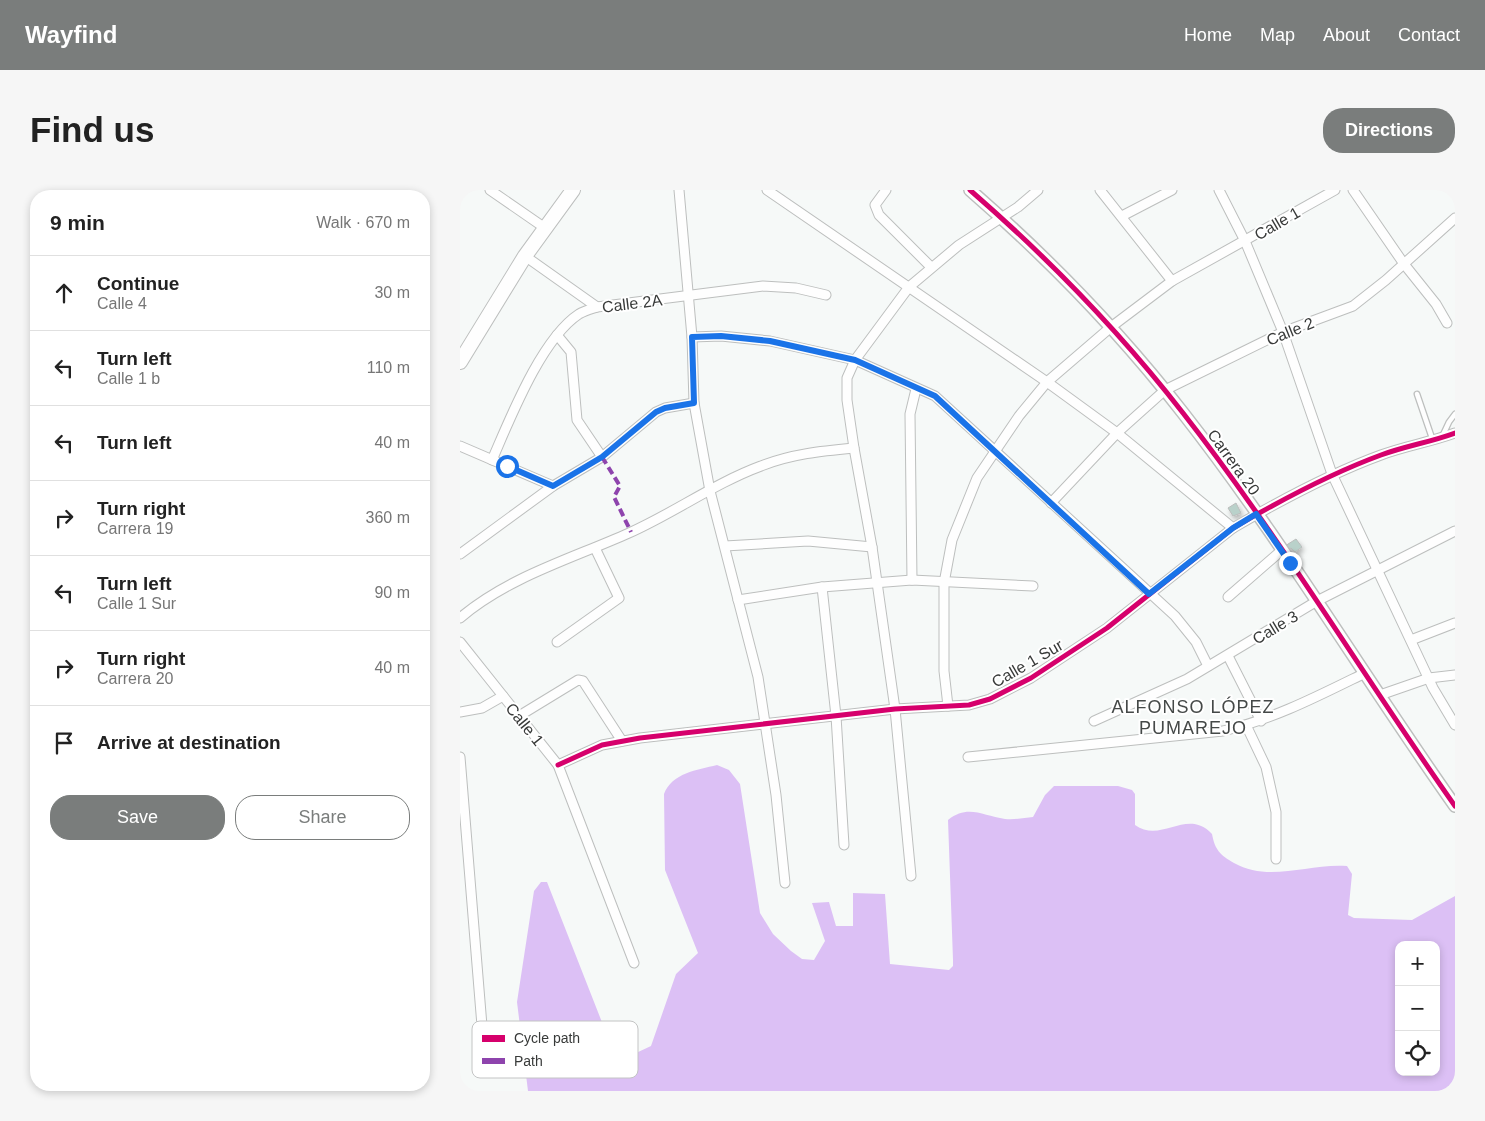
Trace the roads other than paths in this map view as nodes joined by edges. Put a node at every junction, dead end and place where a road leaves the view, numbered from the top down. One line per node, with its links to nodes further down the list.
1 (490, 190): 16 (street)
2 (573, 190): 16 (main road)
3 (679, 190): 23 (street)
4 (767, 190): 22 (street)
5 (886, 190): 20 (street)
6 (970, 190): 14 (street, Carrera 20)
7 (1038, 190): 14 (street)
8 (1100, 190): 13 (street)
9 (1172, 190): 13 (street)
10 (1219, 190): 17 (street)
11 (1336, 190): 17 (street, Calle 1)
12 (1353, 190): 19 (street)
13 (1122, 216): 21 (street)
14 (1002, 218): 20 (street); 27 (street, Carrera 20)
15 (1455, 218): 19 (street, Calle 2)
16 (545, 228): 18 (main road)
17 (1245, 242): 21 (street, Calle 1); 28 (street)
18 (525, 256): 25 (street); 32 (main road)
19 (1404, 264): 26 (street); 28 (street, Calle 2)
20 (931, 266): 22 (street)
21 (1172, 281): 27 (street, Calle 1)
22 (909, 287): 31 (street); 33 (street)
23 (688, 296): 24 (street, Calle 2A); 25 (street, Calle 2A); 30 (street)
24 (826, 296)
25 (597, 307): 29 (street, Calle 2A)
26 (1447, 323)
27 (1110, 328): 33 (street, Calle 1); 35 (street, Carrera 20)
28 (1283, 332): 35 (street, Calle 2); 47 (street)
29 (558, 335): 45 (street); 46 (street, Calle 2A)
30 (692, 337): 31 (street); 37 (street)
31 (855, 360): 34 (street); 43 (street)
32 (460, 362)
33 (1047, 382): 39 (street); 44 (street, Calle 1)
34 (916, 389): 44 (street); 60 (street)
35 (1165, 390): 39 (street, Calle 2); 51 (street, Carrera 20)
36 (1417, 394): 41 (lane)
37 (694, 403): 45 (street); 49 (street)
38 (1455, 414): 41 (lane)
39 (1117, 433): 50 (street, Calle 2); 52 (street)
40 (1455, 433): 41 (street, Calle 1 Sur)
41 (1437, 439): 47 (street, Calle 1 Sur)
42 (460, 446): 46 (street)
43 (854, 448): 49 (street); 55 (street)
44 (994, 450): 50 (street); 61 (street, Calle 1)
45 (602, 457): 48 (street)
46 (492, 460): 48 (street)
47 (1332, 474): 51 (street, Calle 1 Sur); 59 (street)
48 (553, 486): 58 (street)
49 (710, 491): 54 (street); 56 (street)
50 (1051, 503): 65 (street)
51 (1256, 514): 52 (street, Calle 1 Sur); 57 (street, Carrera 20)
52 (1233, 528): 65 (street, Calle 1 Sur)
53 (1455, 531): 59 (street, Calle 3)
54 (725, 546): 55 (street); 67 (street)
55 (872, 547): 62 (street)
56 (595, 548): 69 (street); 73 (street)
57 (1282, 550): 66 (street); 68 (street, Carrera 20)
58 (460, 554)
59 (1377, 571): 68 (street, Calle 3); 71 (street)
60 (912, 580): 61 (street); 62 (street)
61 (944, 583): 63 (street); 81 (street, Calle 1)
62 (876, 584): 64 (street); 82 (street)
63 (1033, 586)
64 (822, 587): 67 (street); 85 (street)
65 (1149, 594): 75 (street); 81 (street, Calle 1 Sur)
66 (1228, 598)
67 (738, 600): 88 (street)
68 (1317, 601): 74 (street, Calle 3); 76 (street, Carrera 20)
69 (460, 618)
70 (1455, 623): 71 (street)
71 (1411, 640): 78 (street)
72 (460, 642): 80 (street)
73 (557, 642)
74 (1228, 656): 75 (street, Calle 3); 87 (street)
75 (1208, 666): 86 (street, Calle 3)
76 (1364, 673): 79 (street, Carrera 20); 87 (street)
77 (1455, 675): 78 (street)
78 (1429, 678): 79 (street); 90 (street)
79 (1380, 695): 95 (street, Carrera 20)
80 (503, 696): 83 (street, Calle 1); 84 (street, Calle 1)
81 (948, 706): 82 (street, Calle 1 Sur)
82 (895, 709): 85 (street, Calle 1 Sur); 98 (street)
83 (460, 712)
84 (519, 716): 91 (street); 94 (street, Calle 1)
85 (836, 716): 88 (street, Calle 1 Sur); 96 (street)
86 (1094, 720)
87 (1261, 721): 89 (street)
88 (766, 724): 91 (street, Calle 1 Sur); 99 (street)
89 (1246, 725): 92 (street); 97 (street)
90 (1455, 725)
91 (622, 741): 94 (street, Calle 1 Sur)
92 (968, 756)
93 (460, 757): 101 (street)
94 (558, 765): 100 (street, Calle 1)
95 (1455, 806)
96 (844, 846)
97 (1276, 859)
98 (911, 876)
99 (785, 883)
100 (634, 963)
101 (482, 1021)

